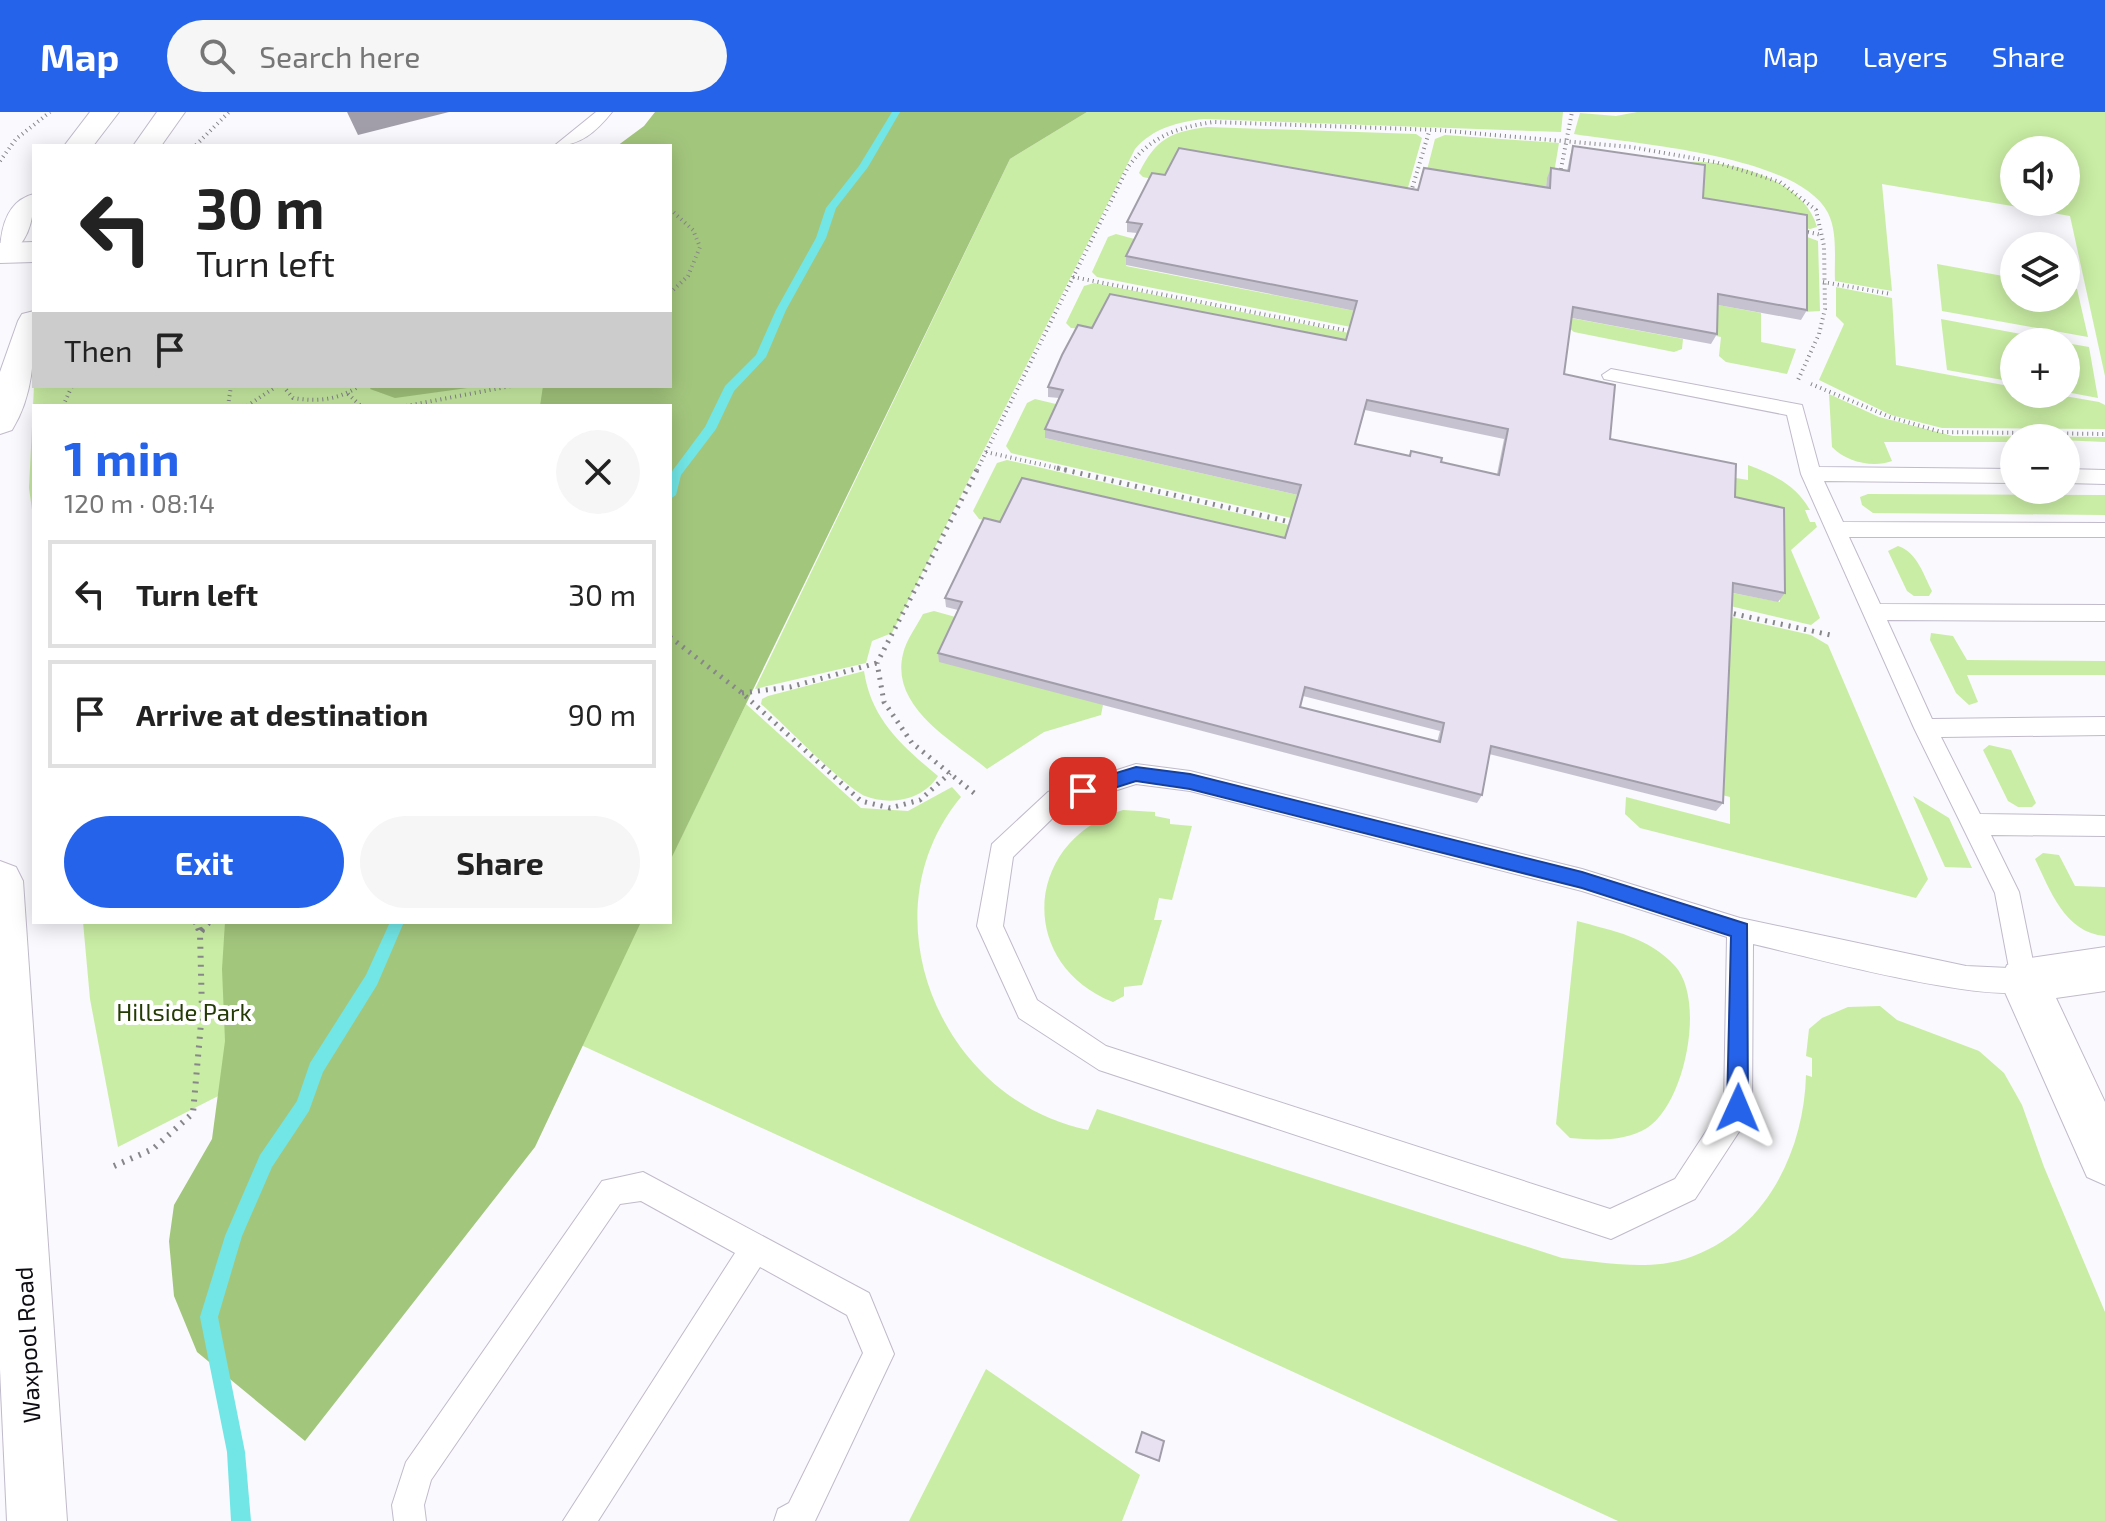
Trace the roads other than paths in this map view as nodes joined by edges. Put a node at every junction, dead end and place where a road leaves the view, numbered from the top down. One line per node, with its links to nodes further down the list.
1 (105, 112): 4 (street)
2 (171, 112): 5 (street)
3 (604, 112): 6 (lane)
4 (80, 144)
5 (148, 144)
6 (565, 144)
7 (32, 206): 8 (street)
8 (0, 250): 9 (street)
9 (32, 252)
10 (32, 327): 12 (street)
11 (1611, 375): 13 (lane)
12 (0, 422)
13 (1811, 474): 14 (lane); 17 (lane)
14 (2000, 476)
15 (2080, 476): 16 (lane)
16 (2105, 477)
17 (1836, 529): 18 (lane); 19 (lane)
18 (2105, 530)
19 (1873, 612): 20 (lane); 22 (lane)
20 (2105, 613)
21 (2105, 726): 22 (lane)
22 (1925, 728): 23 (lane)
23 (1975, 824): 24 (lane); 28 (lane)
24 (2105, 826)
25 (0, 881): 29 (street, Waxpool Road)
26 (1740, 930): 26 (lane); 28 (lane)
27 (2105, 969): 28 (street)
28 (2024, 981): 30 (street)
29 (5, 1044): 32 (street, Waxpool Road)
30 (2105, 1159)
31 (756, 1247): 33 (lane); 34 (lane); 35 (lane)
32 (37, 1521)
33 (410, 1521)
34 (579, 1521)
35 (790, 1521)

